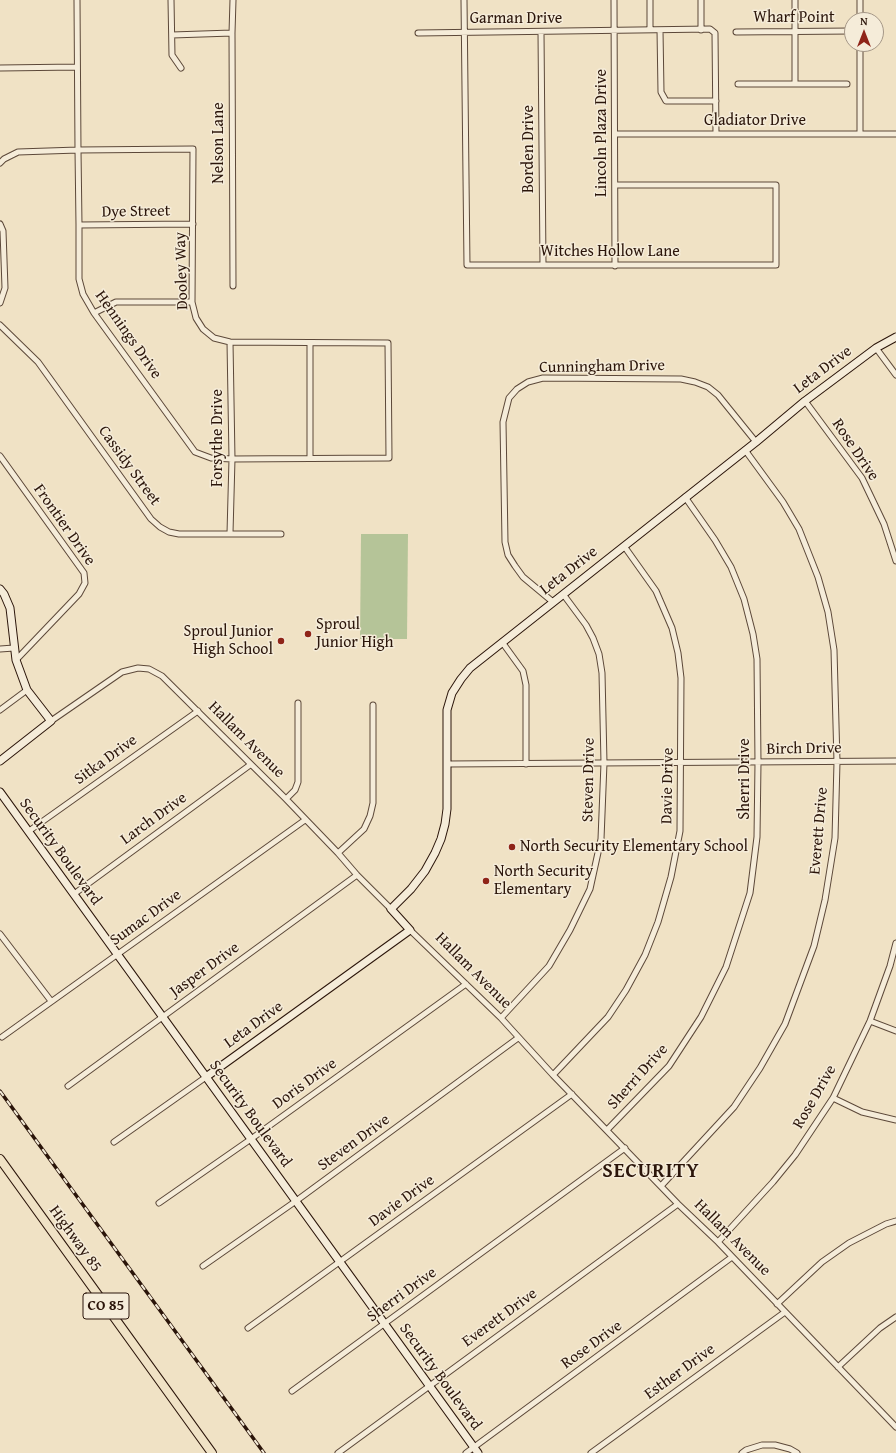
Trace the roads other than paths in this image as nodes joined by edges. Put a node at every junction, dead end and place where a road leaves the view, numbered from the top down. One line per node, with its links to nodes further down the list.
1 (77, 0): 24 (street, Hennings Drive)
2 (171, 0): 22 (street)
3 (233, 0): 20 (street, Nelson Lane)
4 (464, 0): 16 (street, Witches Hollow Lane)
5 (614, 0): 14 (street, Lincoln Plaza Drive)
6 (650, 0): 11 (street)
7 (701, 0): 13 (street)
8 (795, 0): 19 (street)
9 (860, 0): 10 (street)
10 (860, 12)
11 (650, 30): 12 (street, Garman Drive); 14 (street, Garman Drive)
12 (660, 30): 13 (street, Garman Drive); 30 (street)
13 (701, 30): 30 (street, Garman Drive)
14 (614, 31): 17 (street, Garman Drive); 31 (street, Lincoln Plaza Drive)
15 (844, 31): 19 (street, Wharf Point)
16 (465, 32): 17 (street, Garman Drive); 21 (street, Garman Drive); 41 (street, Witches Hollow Lane)
17 (541, 32): 41 (street, Borden Drive)
18 (736, 32): 19 (street, Wharf Point)
19 (795, 32): 28 (street)
20 (232, 33): 22 (street); 43 (street, Nelson Lane)
21 (418, 33)
22 (172, 35): 26 (street)
23 (860, 52): 33 (street)
24 (77, 67): 25 (street); 35 (street, Hennings Drive)
25 (0, 68)
26 (181, 68)
27 (738, 84): 28 (street)
28 (795, 84): 29 (street)
29 (847, 84)
30 (716, 101): 32 (street)
31 (615, 134): 32 (street, Gladiator Drive); 37 (street, Lincoln Plaza Drive)
32 (716, 134): 33 (street, Gladiator Drive)
33 (860, 134): 34 (street, Gladiator Drive)
34 (896, 134)
35 (78, 150): 36 (street, Dooley Way); 39 (street, Dooley Way); 40 (street, Hennings Drive)
36 (0, 163)
37 (615, 185): 42 (street, Lincoln Plaza Drive); 42 (street, Witches Hollow Lane)
38 (0, 224): 45 (street)
39 (193, 224): 40 (street, Dye Street); 44 (street, Dooley Way)
40 (79, 225): 46 (street, Hennings Drive)
41 (543, 265): 42 (street, Witches Hollow Lane)
42 (615, 266)
43 (233, 286)
44 (192, 302): 46 (street); 49 (street, Dooley Way)
45 (0, 303)
46 (94, 313): 59 (street, Hennings Drive)
47 (0, 325): 61 (street, Cassidy Street)
48 (896, 337): 51 (street, Leta Drive)
49 (230, 342): 50 (street, Dooley Way); 59 (street, Forsythe Drive)
50 (310, 343): 57 (street); 58 (street, Dooley Way)
51 (876, 348): 52 (street); 53 (street, Leta Drive)
52 (896, 375)
53 (806, 400): 54 (street, Leta Drive); 64 (street, Rose Drive)
54 (756, 442): 55 (street, Leta Drive); 67 (street, Cunningham Drive)
55 (745, 450): 60 (street, Leta Drive); 80 (street, Everett Drive)
56 (0, 456): 71 (street, Frontier Drive)
57 (310, 458): 58 (street, Hennings Drive); 59 (street, Hennings Drive)
58 (389, 458)
59 (232, 459): 61 (street, Forsythe Drive)
60 (684, 497): 63 (street, Leta Drive); 83 (street, Sherri Drive)
61 (230, 534): 62 (street, Cassidy Street)
62 (281, 534)
63 (624, 546): 66 (street, Leta Drive); 82 (street, Davie Drive)
64 (896, 561)
65 (0, 589): 69 (street)
66 (563, 594): 67 (street, Leta Drive); 81 (street, Steven Drive)
67 (552, 602): 68 (street, Leta Drive)
68 (502, 642): 84 (street, Leta Drive); 85 (street)
69 (14, 648): 70 (street); 71 (street)
70 (0, 650)
71 (16, 660): 72 (street)
72 (27, 690): 75 (street); 77 (street)
73 (298, 703): 88 (street)
74 (373, 705): 91 (street)
75 (0, 710)
76 (198, 711): 77 (street, Hallam Avenue); 86 (street, Hallam Avenue); 90 (street, Sitka Drive)
77 (51, 720): 78 (street, Hallam Avenue)
78 (0, 761)
79 (896, 761): 80 (street, Birch Drive)
80 (837, 762): 83 (street, Birch Drive); 118 (street, Everett Drive)
81 (604, 763): 82 (street, Birch Drive); 85 (street, Birch Drive); 102 (street, Steven Drive)
82 (681, 763): 83 (street, Birch Drive); 107 (street, Davie Drive)
83 (758, 763): 113 (street, Sherri Drive)
84 (448, 764): 85 (street, Birch Drive); 94 (street, Leta Drive)
85 (526, 764)
86 (250, 765): 88 (street, Hallam Avenue); 93 (street, Larch Drive)
87 (1, 795): 90 (street, Security Boulevard)
88 (286, 800): 89 (street, Hallam Avenue)
89 (305, 820): 91 (street, Hallam Avenue); 98 (street, Sumac Drive)
90 (29, 832): 93 (street, Security Boulevard)
91 (338, 853): 92 (street, Hallam Avenue)
92 (357, 875): 94 (street, Hallam Avenue); 101 (street, Jasper Drive)
93 (74, 894): 98 (street, Security Boulevard)
94 (391, 909): 95 (street, Hallam Avenue)
95 (410, 930): 99 (street, Hallam Avenue); 108 (street, Leta Drive)
96 (0, 934): 100 (street)
97 (896, 943): 103 (street, Rose Drive)
98 (118, 955): 100 (street, Sumac Drive); 101 (street, Security Boulevard)
99 (466, 984): 102 (street, Hallam Avenue); 114 (street, Doris Drive)
100 (51, 1001): 105 (street, Sumac Drive)
101 (163, 1017): 108 (street, Security Boulevard); 109 (street, Jasper Drive)
102 (501, 1018): 106 (street, Hallam Avenue)
103 (870, 1021): 104 (street); 111 (street, Rose Drive)
104 (896, 1031)
105 (2, 1037)
106 (518, 1038): 107 (street, Hallam Avenue); 119 (street, Steven Drive)
107 (553, 1075): 110 (street, Hallam Avenue)
108 (206, 1077): 114 (street, Security Boulevard); 115 (street, Leta Drive)
109 (68, 1086)
110 (572, 1094): 113 (street, Hallam Avenue); 125 (street, Davie Drive)
111 (833, 1098): 112 (street); 123 (street, Rose Drive)
112 (896, 1120)
113 (607, 1130): 116 (street, Hallam Avenue)
114 (251, 1139): 119 (street, Security Boulevard); 120 (street, Doris Drive)
115 (114, 1142)
116 (625, 1148): 118 (street, Hallam Avenue); 130 (street, Sherri Drive)
117 (0, 1159): 137 (main road, Highway 85 / CO 85)
118 (661, 1186): 121 (street, Hallam Avenue)
119 (296, 1201): 125 (street, Security Boulevard); 126 (street, Steven Drive)
120 (159, 1203)
121 (678, 1204): 123 (street, Hallam Avenue); 133 (street, Everett Drive)
122 (896, 1221): 127 (street)
123 (718, 1242): 124 (street, Hallam Avenue)
124 (732, 1257): 127 (street, Hallam Avenue); 136 (street, Rose Drive)
125 (340, 1262): 130 (street, Security Boulevard); 131 (street, Davie Drive)
126 (203, 1266)
127 (778, 1304): 128 (street, Hallam Avenue)
128 (785, 1312): 132 (street, Hallam Avenue); 140 (street, Esther Drive)
129 (896, 1317): 132 (street)
130 (384, 1324): 133 (street, Security Boulevard); 134 (street, Sherri Drive)
131 (248, 1328)
132 (838, 1366): 135 (street, Hallam Avenue)
133 (429, 1386): 136 (street, Security Boulevard); 138 (street, Everett Drive)
134 (292, 1391)
135 (896, 1427)
136 (476, 1450): 139 (street, Rose Drive)
137 (212, 1453)
138 (338, 1453)
139 (466, 1453)
140 (591, 1453)
141 (742, 1453): 142 (street)
142 (797, 1453)

